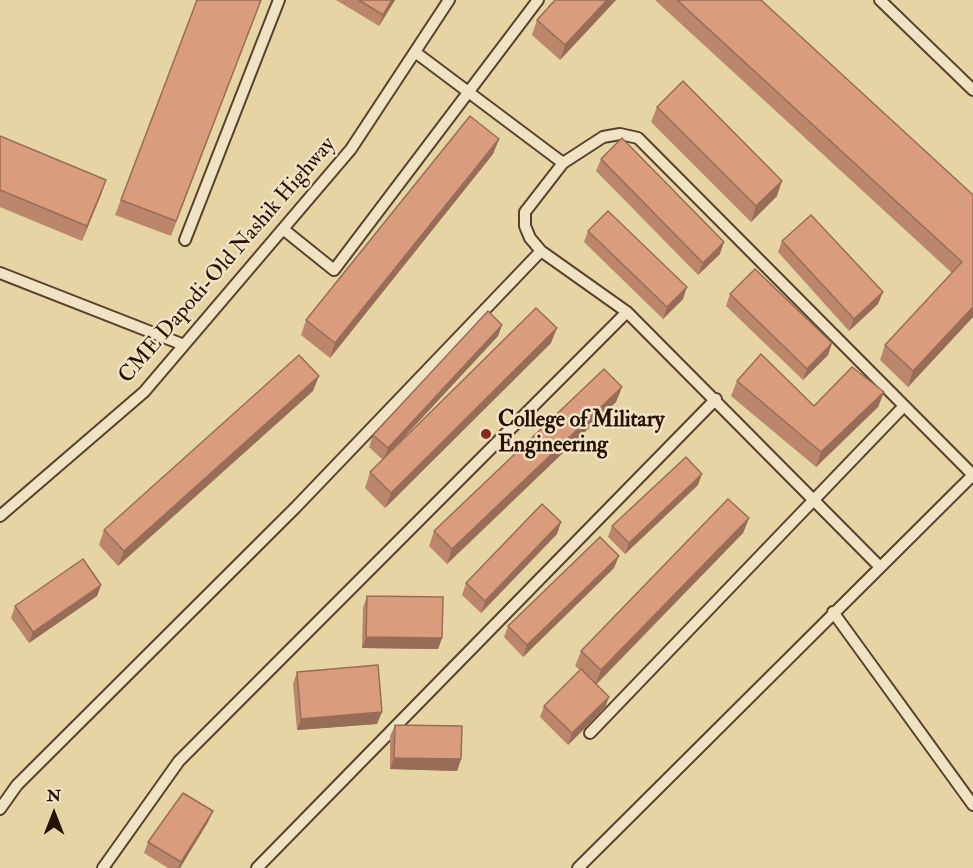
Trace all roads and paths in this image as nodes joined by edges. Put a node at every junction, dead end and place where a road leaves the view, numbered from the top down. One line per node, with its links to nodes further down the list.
1 (279, 0): 10 (lane)
2 (449, 0): 5 (lane, CME Dapodi-Old Nashik Highway)
3 (538, 0): 7 (lane)
4 (880, 0): 6 (lane)
5 (415, 52): 7 (lane); 9 (lane, CME Dapodi-Old Nashik Highway)
6 (973, 90)
7 (469, 92): 8 (lane); 9 (lane)
8 (563, 163): 11 (lane); 16 (lane)
9 (283, 229): 14 (lane, CME Dapodi-Old Nashik Highway)
10 (186, 240)
11 (541, 251): 13 (lane); 24 (lane)
12 (0, 273): 14 (lane)
13 (627, 312): 15 (lane); 25 (lane)
14 (184, 345): 19 (lane, CME Dapodi-Old Nashik Highway)
15 (716, 399): 18 (lane); 26 (lane)
16 (904, 406): 17 (lane); 18 (lane)
17 (973, 475): 20 (lane)
18 (813, 502): 20 (lane); 22 (lane)
19 (0, 516)
20 (880, 567): 21 (lane)
21 (833, 612): 23 (lane); 27 (lane)
22 (590, 733)
23 (973, 805)
24 (0, 809)
25 (103, 868)
26 (257, 868)
27 (578, 868)

